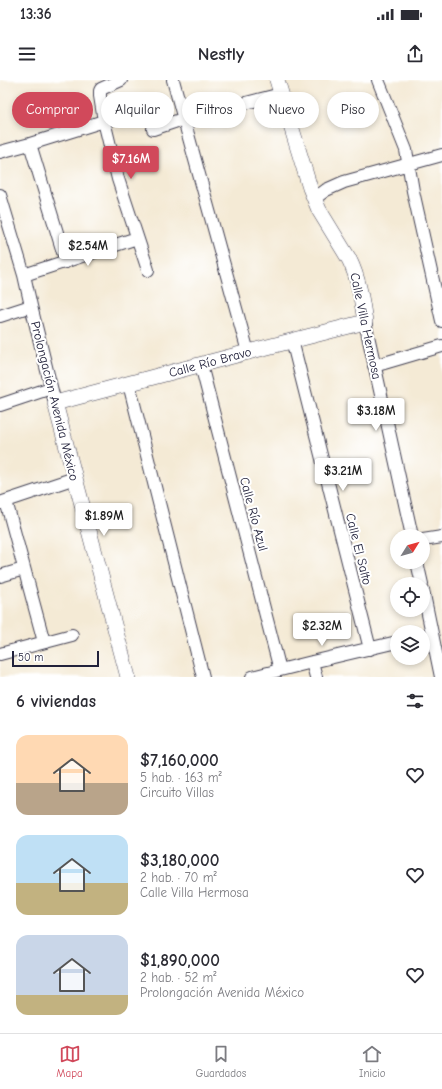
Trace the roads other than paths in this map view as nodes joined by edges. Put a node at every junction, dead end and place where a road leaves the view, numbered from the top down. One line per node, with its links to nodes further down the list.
1 (121, 80): 5 (street)
2 (172, 80): 7 (street)
3 (378, 80): 16 (street)
4 (279, 87): 6 (street); 18 (street, Calle Villa Hermosa)
5 (101, 98)
6 (246, 98)
7 (182, 115)
8 (182, 119): 12 (street)
9 (101, 122): 13 (street)
10 (106, 128): 20 (street)
11 (186, 128): 30 (street)
12 (153, 129)
13 (30, 144): 14 (street); 21 (street)
14 (0, 152)
15 (442, 155): 16 (street)
16 (409, 165): 18 (street); 26 (street)
17 (0, 195): 19 (street, Prolongación Avenida México)
18 (314, 199): 27 (street, Calle Villa Hermosa)
19 (5, 229): 23 (street, Prolongación Avenida México)
20 (137, 238): 21 (street); 22 (street)
21 (66, 262): 23 (street)
22 (148, 270)
23 (28, 274): 24 (street, Prolongación Avenida México)
24 (30, 306): 25 (street); 34 (street, Prolongación Avenida México)
25 (0, 316)
26 (442, 321)
27 (365, 322): 28 (street, Calle Río Bravo); 32 (street, Calle Villa Hermosa)
28 (292, 340): 30 (street, Calle Río Bravo); 48 (street, Calle El Salto)
29 (442, 346): 32 (street)
30 (248, 352): 31 (street, Calle Río Bravo)
31 (201, 365): 33 (street, Calle Río Bravo); 51 (street, Calle Río Azul)
32 (374, 366): 39 (street, Calle Villa Hermosa)
33 (128, 384): 36 (street, Calle Río Bravo); 54 (street)
34 (51, 388): 35 (street); 36 (street, Prolongación Avenida México)
35 (0, 404)
36 (55, 404): 37 (street, Prolongación Avenida México)
37 (75, 478): 38 (street); 53 (street, Prolongación Avenida México)
38 (3, 502): 42 (street)
39 (410, 529)
40 (442, 536): 41 (street)
41 (430, 539)
42 (24, 569): 43 (street); 45 (street)
43 (0, 576)
44 (72, 636): 45 (street)
45 (44, 642): 49 (street)
46 (430, 642): 52 (street)
47 (390, 644): 48 (street)
48 (370, 649): 50 (street)
49 (0, 654)
50 (312, 662): 51 (street); 56 (street)
51 (280, 670): 55 (street)
52 (439, 676)
53 (128, 677)
54 (203, 677)
55 (252, 677)
56 (316, 677)

